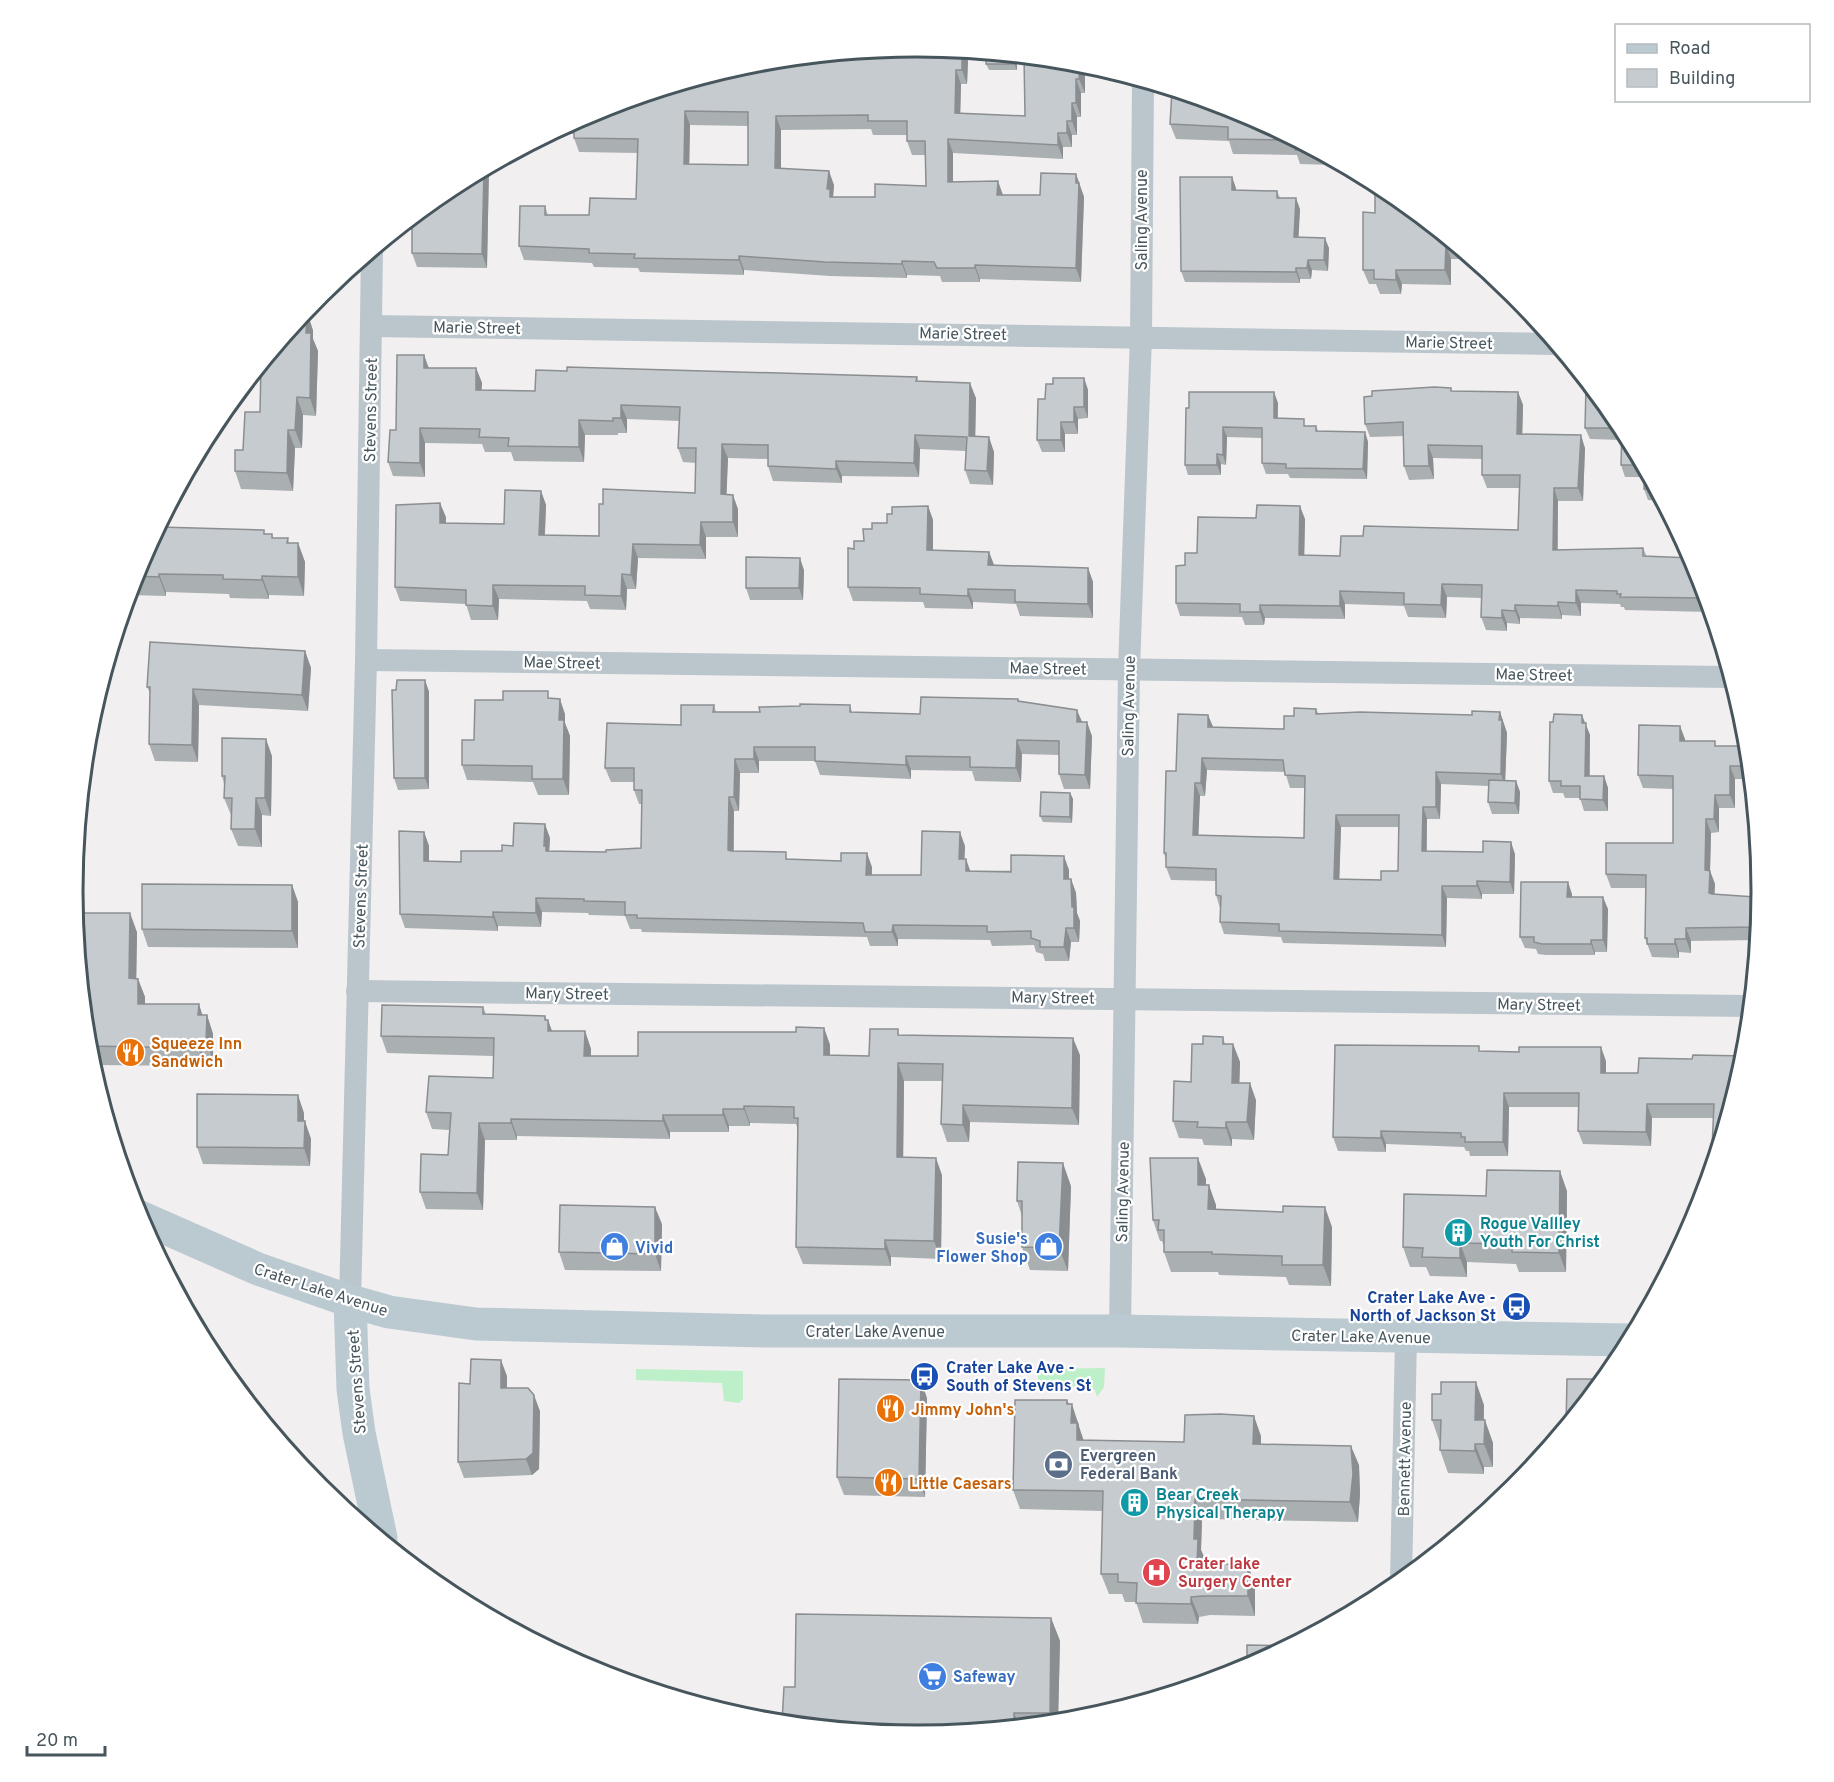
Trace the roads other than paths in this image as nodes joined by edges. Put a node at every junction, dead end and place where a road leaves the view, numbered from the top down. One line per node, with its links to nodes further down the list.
1 (1143, 88): 4 (street, Saling Avenue)
2 (372, 260): 3 (street, Stevens Street)
3 (371, 326): 4 (street, Marie Street); 6 (street, Stevens Street)
4 (1140, 336): 5 (street, Marie Street); 7 (street, Saling Avenue)
5 (1546, 344)
6 (366, 660): 7 (street, Mae Street); 9 (street, Stevens Street)
7 (1129, 669): 8 (street, Mae Street); 10 (street, Saling Avenue)
8 (1723, 677)
9 (357, 991): 10 (street, Mary Street); 13 (street, Stevens Street)
10 (1125, 998): 11 (street, Mary Street); 14 (street, Saling Avenue)
11 (1743, 1006)
12 (152, 1222): 13 (main road, Crater Lake Avenue)
13 (350, 1301): 14 (main road, Crater Lake Avenue); 17 (main road, Stevens Street)
14 (1120, 1331): 15 (main road, Crater Lake Avenue)
15 (1406, 1337): 16 (main road, Crater Lake Avenue); 18 (street, Bennett Avenue)
16 (1619, 1340)
17 (379, 1528)
18 (1401, 1569)

